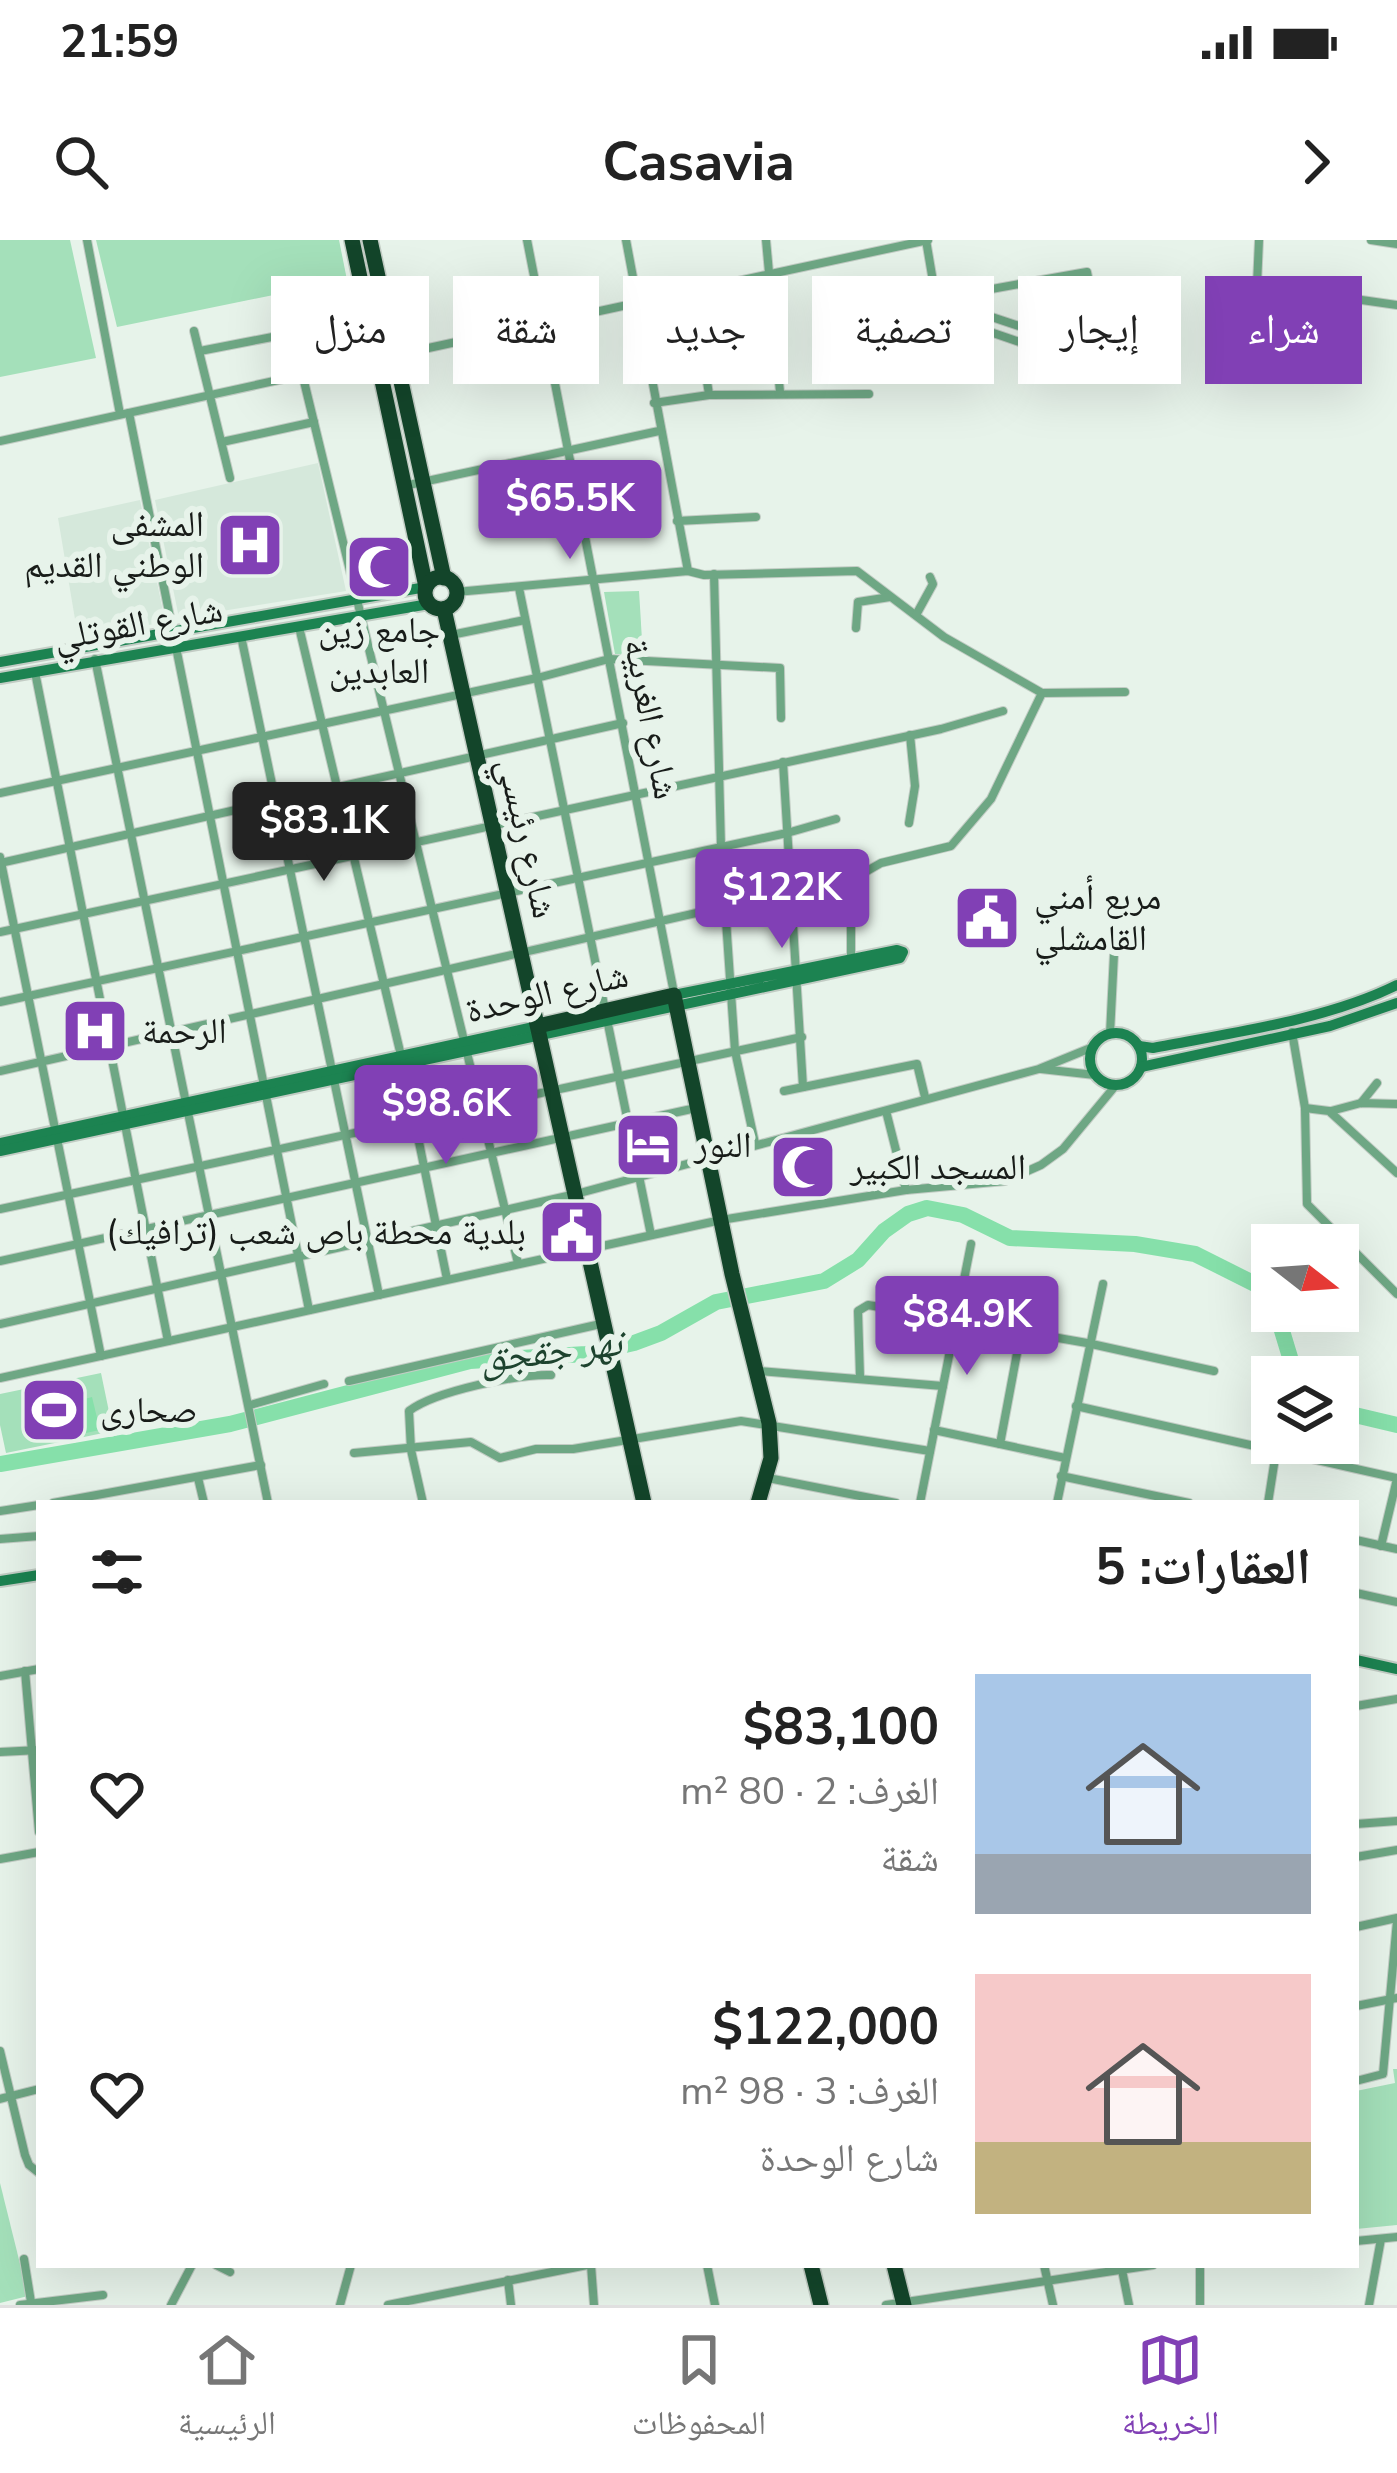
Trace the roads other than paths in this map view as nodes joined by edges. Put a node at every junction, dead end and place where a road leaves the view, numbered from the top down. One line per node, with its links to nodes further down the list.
1 (87, 240): 36 (street)
2 (352, 240): 14 (highway, شارع رئيسي)
3 (370, 240): 15 (highway)
4 (526, 240): 16 (street, شارع الغربية)
5 (626, 240): 17 (street)
6 (766, 240): 13 (street)
7 (845, 240): 12 (street)
8 (927, 240): 12 (street); 19 (street)
9 (1259, 240): 20 (street)
10 (1371, 240): 11 (street)
11 (1397, 244)
12 (848, 256): 13 (street)
13 (771, 273): 18 (street); 31 (street)
14 (360, 276)
15 (378, 276)
16 (533, 276)
17 (633, 276)
18 (756, 276)
19 (932, 276)
20 (1397, 305)
21 (194, 331): 23 (street)
22 (271, 337): 23 (street)
23 (200, 351): 34 (street)
24 (271, 382): 34 (street)
25 (305, 384): 37 (street)
26 (382, 384): 44 (highway, شارع رئيسي)
27 (403, 384): 43 (highway)
28 (555, 384): 41 (street, شارع الغربية)
29 (651, 384): 35 (street)
30 (707, 384): 32 (street)
31 (780, 392): 32 (street); 33 (street)
32 (709, 394): 35 (street)
33 (868, 394)
34 (210, 395): 36 (street); 40 (street)
35 (654, 403): 38 (street)
36 (125, 414): 39 (street); 62 (street)
37 (314, 422): 40 (street); 55 (street)
38 (659, 430): 41 (street); 46 (street)
39 (0, 441)
40 (222, 442): 42 (street)
41 (568, 451): 43 (street); 51 (street, شارع الغربية)
42 (230, 478)
43 (423, 482): 44 (street); 50 (highway)
44 (404, 486): 56 (highway, شارع رئيسي)
45 (756, 517): 46 (street)
46 (677, 521): 47 (street)
47 (688, 571): 48 (street); 51 (street)
48 (714, 574): 54 (street); 69 (street)
49 (930, 577): 58 (street)
50 (444, 578): 53 (highway); 56 (highway)
51 (593, 582): 52 (street); 67 (street, شارع الغربية)
52 (519, 588): 53 (street); 59 (street)
53 (456, 592): 56 (highway)
54 (892, 597): 58 (street); 61 (street)
55 (357, 599): 56 (street, شارع القوتلي); 57 (street); 62 (street, شارع القوتلي)
56 (433, 600): 57 (street, شارع القوتلي); 63 (highway, شارع رئيسي)
57 (361, 615): 60 (street, شارع القوتلي); 76 (street)
58 (916, 615): 74 (street)
59 (525, 620): 63 (street); 72 (street)
60 (299, 627): 64 (street, شارع القوتلي); 79 (street)
61 (856, 628)
62 (172, 632): 65 (street); 68 (street, شارع القوتلي)
63 (450, 636): 75 (highway, شارع رئيسي)
64 (241, 637): 65 (street, شارع القوتلي); 82 (street)
65 (176, 649): 66 (street, شارع القوتلي); 84 (street)
66 (94, 659): 70 (street, شارع القوتلي); 87 (street)
67 (609, 659): 69 (street); 72 (street); 80 (street, شارع الغربية)
68 (0, 662)
69 (714, 665): 78 (street); 89 (street)
70 (35, 672): 71 (street, شارع القوتلي); 90 (street)
71 (0, 678)
72 (537, 678): 75 (street); 83 (street)
73 (1125, 692): 74 (street)
74 (1042, 693): 110 (street)
75 (463, 694): 76 (street); 85 (highway, شارع رئيسي)
76 (385, 711): 79 (street); 88 (street)
77 (1003, 711): 81 (street)
78 (781, 718)
79 (322, 724): 82 (street); 91 (street)
80 (623, 724): 83 (street); 93 (street, شارع الغربية)
81 (910, 735): 86 (street); 98 (street)
82 (262, 737): 84 (street); 94 (street)
83 (550, 740): 85 (street); 95 (street)
84 (197, 752): 87 (street); 96 (street)
85 (478, 757): 88 (street); 99 (highway, شارع رئيسي)
86 (783, 762): 89 (street); 100 (street)
87 (117, 768): 90 (street); 101 (street)
88 (400, 774): 91 (street); 102 (street)
89 (718, 776): 93 (street); 103 (street)
90 (54, 782): 92 (street); 104 (street)
91 (338, 788): 94 (street); 105 (street)
92 (0, 794)
93 (635, 794): 95 (street); 107 (street, شارع الغربية)
94 (275, 802): 96 (street); 108 (street)
95 (564, 809): 99 (street); 109 (street)
96 (210, 816): 101 (street); 111 (street)
97 (836, 819): 100 (street)
98 (909, 823)
99 (493, 825): 102 (street); 112 (highway, شارع رئيسي)
100 (787, 833): 103 (street); 113 (street)
101 (131, 834): 104 (street); 114 (street)
102 (416, 841): 105 (street); 116 (street)
103 (721, 847): 107 (street); 115 (street)
104 (68, 848): 106 (street); 117 (street)
105 (354, 855): 108 (street); 118 (street)
106 (0, 861): 120 (street)
107 (648, 862): 109 (street); 119 (street, شارع الغربية)
108 (289, 869): 111 (street); 123 (street)
109 (578, 878): 112 (street); 124 (street)
110 (851, 880): 113 (street); 127 (street)
111 (224, 884): 114 (street); 125 (street)
112 (508, 892): 116 (street); 126 (highway, شارع رئيسي)
113 (789, 892): 115 (street); 130 (street)
114 (145, 901): 117 (street); 128 (street)
115 (726, 907): 119 (street); 134 (street)
116 (432, 909): 118 (street); 129 (street)
117 (81, 914): 120 (street); 131 (street)
118 (370, 922): 123 (street); 133 (street)
119 (660, 922): 124 (street); 136 (street, شارع الغربية)
120 (14, 929): 121 (street); 135 (street)
121 (0, 932)
122 (1115, 934): 145 (street)
123 (303, 937): 125 (street); 137 (street)
124 (590, 938): 126 (street); 141 (street)
125 (237, 951): 128 (street); 140 (street)
126 (522, 956): 129 (street); 143 (highway, شارع رئيسي)
127 (851, 959): 130 (street, شارع الوحدة); 130 (street, شارع الوحدة)
128 (159, 968): 131 (street); 144 (street)
129 (448, 972): 133 (street); 148 (street)
130 (796, 976): 134 (street, شارع الوحدة); 147 (street)
131 (95, 982): 135 (street); 150 (street)
132 (1397, 985): 142 (street)
133 (385, 986): 137 (street); 153 (street)
134 (733, 988): 136 (street, شارع الوحدة); 152 (street)
135 (28, 996): 138 (street); 155 (street)
136 (675, 1000): 141 (highway, شارع الوحدة); 154 (highway, شارع الغربية)
137 (316, 1001): 140 (street); 159 (street)
138 (0, 1002)
139 (1397, 1003): 146 (street)
140 (250, 1016): 144 (street); 165 (street)
141 (606, 1016): 143 (highway, شارع الوحدة); 161 (street)
142 (1289, 1019): 146 (street); 149 (street)
143 (539, 1030): 148 (street, شارع الوحدة); 166 (highway, شارع رئيسي)
144 (172, 1033): 150 (street); 171 (street)
145 (1110, 1034): 149 (street); 151 (street)
146 (1292, 1034): 156 (street); 174 (street)
147 (802, 1037): 152 (street); 164 (street)
148 (466, 1046): 153 (street, شارع الوحدة); 172 (street)
149 (1139, 1046): 156 (street)
150 (108, 1047): 155 (street); 177 (street)
151 (1093, 1047): 157 (street); 160 (street)
152 (735, 1051): 154 (street); 183 (street)
153 (402, 1060): 159 (street, شارع الوحدة); 178 (street)
154 (688, 1061): 161 (street); 173 (highway, شارع الغربية)
155 (41, 1062): 158 (street); 180 (street)
156 (1141, 1067): 163 (street)
157 (1040, 1069): 160 (street); 168 (street)
158 (0, 1071)
159 (332, 1075): 165 (street, شارع الوحدة); 181 (street)
160 (1095, 1075): 163 (street)
161 (619, 1076): 166 (street); 179 (street)
162 (1377, 1083): 169 (street)
163 (1116, 1085): 194 (street)
164 (803, 1087): 167 (street); 168 (street)
165 (265, 1090): 171 (street, شارع الوحدة); 185 (street)
166 (553, 1090): 172 (street); 182 (highway, شارع رئيسي)
167 (784, 1091)
168 (925, 1097): 175 (street)
169 (1361, 1103): 170 (street); 176 (street)
170 (1397, 1104)
171 (188, 1106): 177 (street, شارع الوحدة); 188 (street)
172 (480, 1106): 178 (street); 186 (street)
173 (698, 1108): 179 (street); 187 (highway, شارع الغربية)
174 (1305, 1108): 176 (street); 218 (street)
175 (886, 1111): 183 (street); 194 (street)
176 (1330, 1111): 190 (street)
177 (123, 1120): 180 (street, شارع الوحدة); 192 (street)
178 (415, 1120): 181 (street); 189 (street)
179 (628, 1123): 182 (street); 191 (street)
180 (56, 1135): 184 (street, شارع الوحدة); 195 (street)
181 (344, 1135): 185 (street); 193 (street)
182 (563, 1137): 186 (street); 196 (highway, شارع رئيسي)
183 (755, 1143): 187 (street)
184 (0, 1147)
185 (277, 1149): 188 (street); 197 (street)
186 (491, 1153): 189 (street); 199 (street)
187 (708, 1158): 191 (street); 201 (highway, شارع الغربية)
188 (200, 1166): 192 (street); 200 (street)
189 (424, 1168): 193 (street); 202 (street)
190 (1397, 1173)
191 (639, 1174): 196 (street); 204 (street)
192 (135, 1180): 195 (street); 203 (street)
193 (354, 1183): 197 (street); 205 (street)
194 (906, 1190): 201 (street)
195 (68, 1194): 198 (street); 206 (street)
196 (576, 1194): 199 (street); 208 (highway, شارع رئيسي)
197 (287, 1198): 200 (street); 209 (street)
198 (0, 1209)
199 (506, 1210): 202 (street); 211 (street)
200 (211, 1215): 203 (street); 212 (street)
201 (721, 1220): 204 (street); 229 (highway, شارع الغربية)
202 (436, 1226): 205 (street); 213 (street)
203 (145, 1229): 206 (street); 216 (street)
204 (651, 1235): 208 (street)
205 (366, 1241): 209 (street); 217 (street)
206 (77, 1244): 210 (street); 219 (street)
207 (970, 1244): 221 (street)
208 (589, 1248): 211 (street); 224 (highway, شارع رئيسي)
209 (299, 1259): 212 (street); 220 (street)
210 (0, 1261)
211 (518, 1264): 213 (street)
212 (223, 1276): 216 (street); 223 (street)
213 (447, 1280): 217 (street)
214 (1030, 1284): 225 (street)
215 (1102, 1284): 227 (street)
216 (158, 1290): 219 (street); 226 (street)
217 (379, 1294): 220 (street)
218 (1397, 1294)
219 (90, 1305): 222 (street); 228 (street)
220 (310, 1310): 223 (street)
221 (956, 1318): 225 (street); 232 (street); 236 (street)
222 (0, 1324)
223 (235, 1327): 226 (street); 238 (street)
224 (606, 1327): 234 (street); 241 (highway, شارع رئيسي)
225 (1021, 1331): 227 (street); 242 (street)
226 (168, 1341): 228 (street)
227 (1087, 1343): 230 (street); 237 (street)
228 (101, 1356): 233 (street)
229 (755, 1371): 232 (street); 239 (highway, شارع الغربية)
230 (1214, 1371)
231 (551, 1376): 244 (street)
232 (860, 1377): 236 (street)
233 (0, 1378)
234 (349, 1382)
235 (323, 1384): 238 (street)
236 (943, 1386): 240 (street)
237 (1076, 1406): 243 (street); 247 (street)
238 (251, 1409): 250 (street)
239 (769, 1423): 241 (street); 245 (street); 253 (highway, شارع الغربية)
240 (934, 1430): 242 (street); 245 (street)
241 (629, 1438): 244 (street); 259 (highway, شارع رئيسي)
242 (1000, 1444): 247 (street)
243 (1251, 1446)
244 (411, 1450): 246 (street); 258 (street)
245 (930, 1451): 262 (street)
246 (354, 1453)
247 (1065, 1458): 251 (street)
248 (1274, 1464): 265 (street)
249 (1330, 1464): 254 (street)
250 (261, 1465): 252 (street); 257 (street)
251 (1061, 1476): 263 (street); 264 (street)
252 (198, 1478): 255 (street); 256 (street)
253 (766, 1478): 260 (highway, شارع الغربية); 261 (street)
254 (1397, 1479): 271 (street)
255 (70, 1500)
256 (203, 1500)
257 (267, 1500)
258 (422, 1500)
259 (643, 1500)
260 (759, 1500)
261 (880, 1500)
262 (921, 1500)
263 (1057, 1500)
264 (1175, 1500)
265 (1268, 1500)
266 (36, 1505): 267 (street)
267 (0, 1510)
268 (36, 1535): 269 (street)
269 (0, 1539)
270 (1359, 1541): 271 (street)
271 (1381, 1546): 272 (street)
272 (1397, 1550)
273 (36, 1575): 274 (street)
274 (0, 1581)
275 (1359, 1594): 276 (street)
276 (1397, 1602)
277 (1359, 1661): 279 (street)
278 (36, 1669): 280 (street)
279 (1397, 1669)
280 (25, 1671): 281 (street); 284 (street)
281 (0, 1676)
282 (1397, 1699): 283 (street)
283 (1359, 1705)
284 (35, 1750): 285 (street)
285 (0, 1752)
286 (1397, 1821): 287 (street)
287 (1359, 1824)
288 (1397, 1850): 290 (street)
289 (36, 1853): 291 (street)
290 (1359, 1856)
291 (0, 1859)
292 (1397, 1920): 293 (street); 294 (street)
293 (1359, 1926)
294 (1394, 1998): 295 (street); 297 (street)
295 (1359, 2005)
296 (0, 2051): 299 (street)
297 (1359, 2079)
298 (36, 2090): 299 (street)
299 (11, 2096): 300 (street); 301 (street)
300 (0, 2099)
301 (36, 2171)
302 (1397, 2237): 303 (street)
303 (1381, 2239): 304 (street); 324 (street)
304 (1359, 2241)
305 (24, 2259): 322 (street)
306 (190, 2268): 325 (street)
307 (222, 2268): 318 (street)
308 (350, 2268): 326 (street)
309 (573, 2268): 319 (street)
310 (589, 2268): 329 (street)
311 (707, 2268): 330 (street)
312 (813, 2268): 331 (highway)
313 (894, 2268): 323 (highway)
314 (1045, 2268): 320 (street)
315 (1116, 2268): 320 (street)
316 (1121, 2268): 333 (street)
317 (1200, 2268): 334 (street)
318 (230, 2272)
319 (508, 2280): 327 (street); 328 (street)
320 (1048, 2281): 323 (street); 332 (street)
321 (103, 2295): 322 (street)
322 (26, 2304)
323 (897, 2304)
324 (1366, 2304)
325 (171, 2305)
326 (340, 2305)
327 (388, 2305)
328 (511, 2305)
329 (594, 2305)
330 (715, 2305)
331 (821, 2305)
332 (1053, 2305)
333 (1129, 2305)
334 (1200, 2305)

